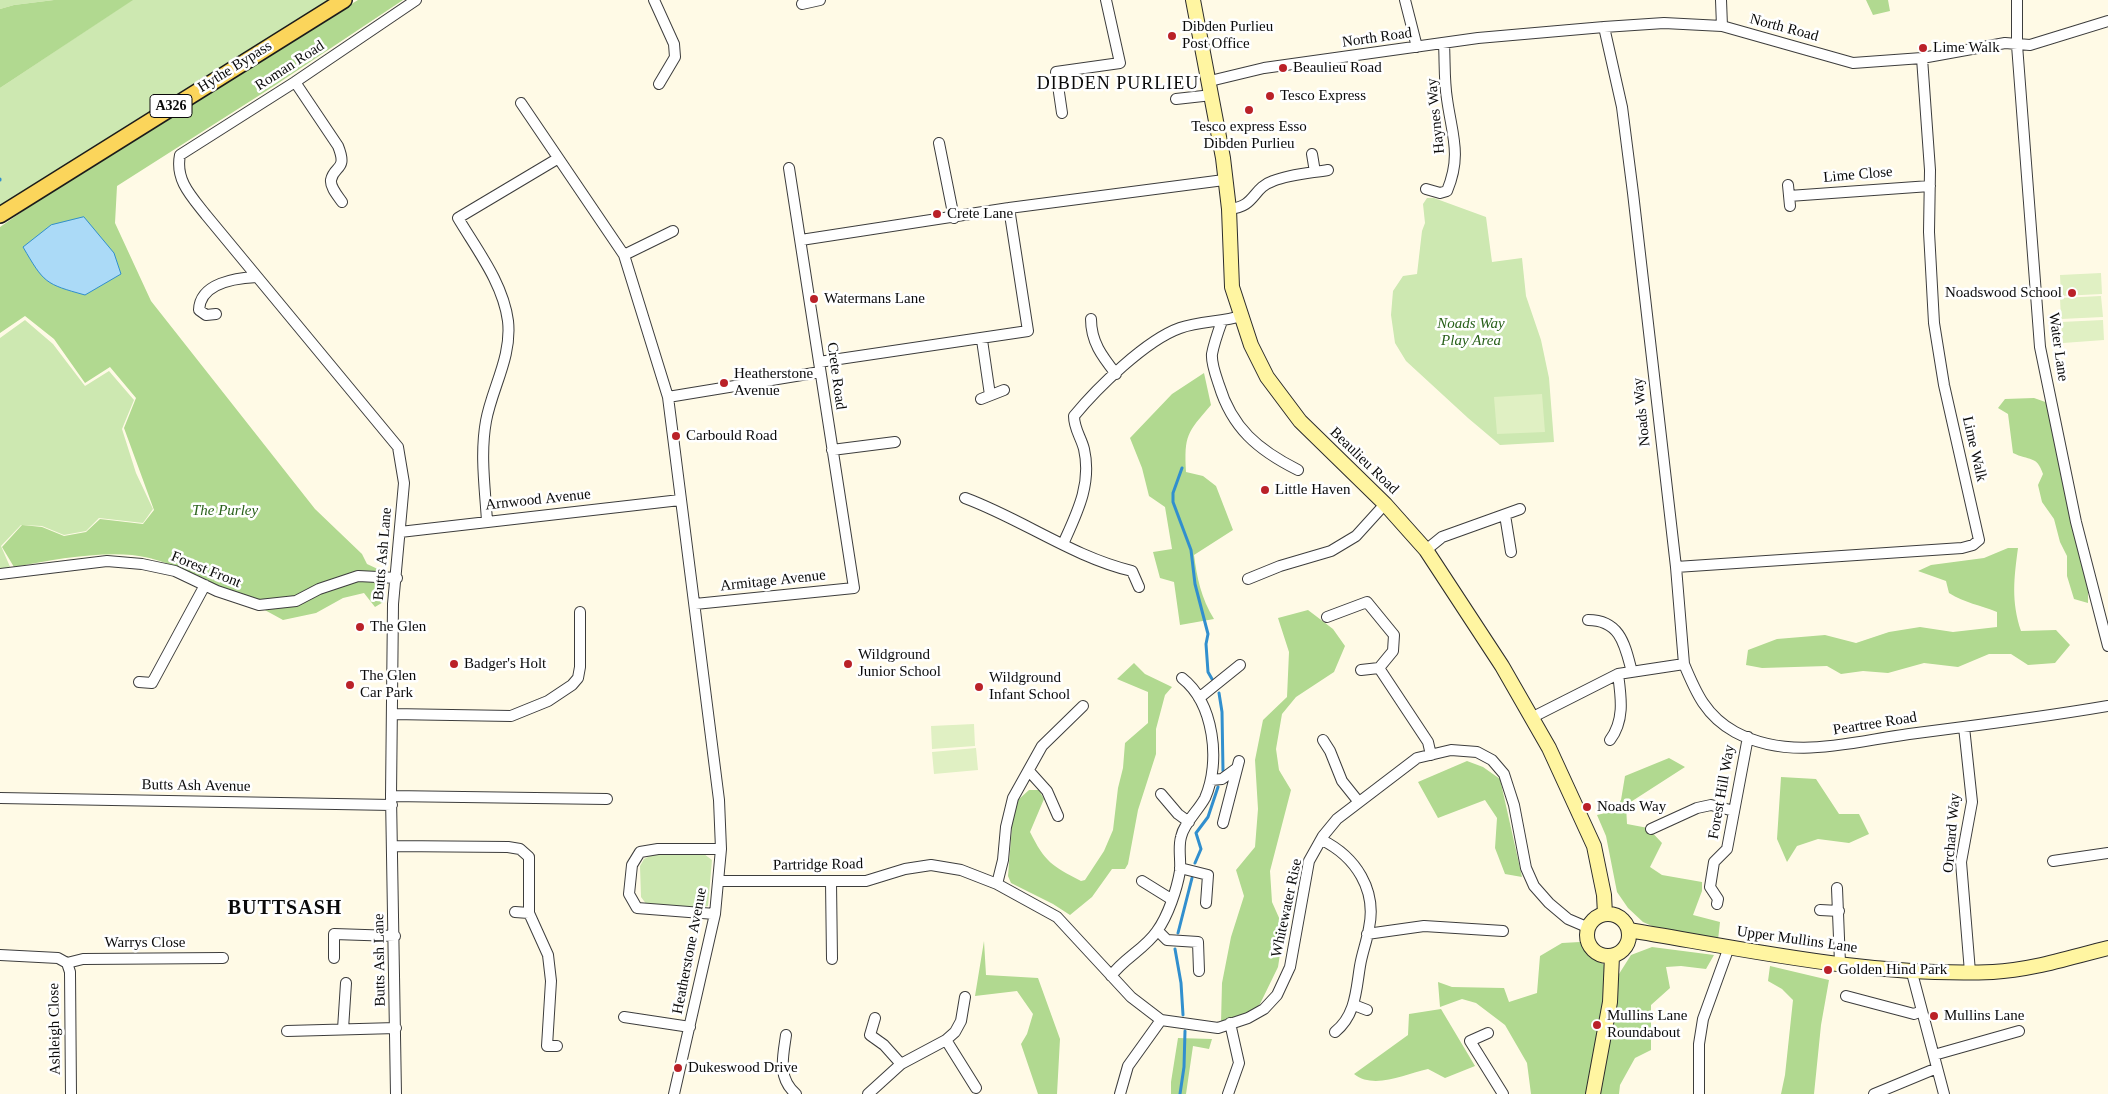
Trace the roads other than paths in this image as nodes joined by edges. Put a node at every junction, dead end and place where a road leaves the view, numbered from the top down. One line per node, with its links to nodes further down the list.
1 (344, 0): 39 (main road, Hythe Bypass / A326)
2 (416, 0): 19 (street, Roman Road)
3 (654, 0): 20 (street)
4 (820, 0): 10 (street)
5 (1106, 0): 24 (street)
6 (1193, 0): 18 (street, Beaulieu Road)
7 (1405, 0): 16 (street)
8 (1721, 0): 12 (street)
9 (2017, 0): 15 (street, Water Lane)
10 (802, 4)
11 (2108, 21): 15 (street, North Road)
12 (1722, 26): 13 (street, North Road); 17 (street, North Road)
13 (1604, 27): 14 (street, North Road); 67 (street, Noads Way)
14 (1444, 44): 16 (street, North Road); 35 (street, Haynes Way)
15 (2016, 45): 17 (street, North Road); 78 (street, Water Lane)
16 (1418, 47): 18 (street, North Road)
17 (1922, 58): 34 (street, Lime Walk)
18 (1210, 80): 21 (street, Beaulieu Road)
19 (295, 82): 27 (street, Roman Road); 36 (street)
20 (659, 84)
21 (1212, 95): 22 (street); 32 (street, Beaulieu Road)
22 (1176, 99)
23 (521, 103): 28 (street, Heatherstone Avenue)
24 (1062, 113)
25 (939, 143): 40 (street)
26 (1312, 154): 31 (street)
27 (180, 155): 44 (street, Butts Ash Lane)
28 (557, 159): 43 (street, Heatherstone Avenue); 62 (street)
29 (789, 168): 42 (street, Crete Road)
30 (1328, 170): 31 (street)
31 (1315, 172): 38 (street)
32 (1224, 180): 37 (street); 38 (street, Beaulieu Road)
33 (1788, 185): 34 (street, Lime Close)
34 (1930, 186): 67 (street, Lime Walk)
35 (1426, 189)
36 (342, 202)
37 (1009, 208): 40 (street); 49 (street)
38 (1229, 209): 46 (street, Beaulieu Road)
39 (0, 215)
40 (954, 218): 42 (street)
41 (673, 231): 43 (street)
42 (801, 240): 50 (street, Crete Road)
43 (624, 255): 53 (street, Heatherstone Avenue)
44 (256, 276): 45 (street); 63 (street, Butts Ash Lane)
45 (216, 314)
46 (1241, 316): 48 (street); 59 (street, Beaulieu Road)
47 (1091, 319): 51 (street)
48 (1222, 321): 51 (street); 56 (street)
49 (982, 340): 50 (street); 52 (street)
50 (820, 367): 53 (street); 55 (street, Crete Road)
51 (1116, 374): 64 (street)
52 (1004, 390)
53 (668, 397): 58 (street, Heatherstone Avenue)
54 (894, 442): 55 (street)
55 (832, 450): 73 (street, Crete Road)
56 (1298, 470)
57 (965, 498): 64 (street)
58 (680, 500): 62 (street, Arnwood Avenue); 74 (street, Heatherstone Avenue)
59 (1385, 504): 65 (street, Beaulieu Road); 70 (street)
60 (1520, 509): 61 (street)
61 (1505, 514): 65 (street); 66 (street)
62 (487, 521): 63 (street, Arnwood Avenue)
63 (400, 532): 69 (street, Butts Ash Lane)
64 (1063, 544): 72 (street)
65 (1426, 550): 91 (street, Beaulieu Road)
66 (1511, 552)
67 (1676, 567): 79 (street, Noads Way)
68 (0, 574): 71 (street, Forest Front)
69 (397, 578): 71 (street, Forest Front); 90 (street, Butts Ash Lane)
70 (1248, 580)
71 (205, 585): 86 (street)
72 (1139, 587)
73 (854, 588): 74 (street, Armitage Avenue)
74 (695, 604): 111 (street, Heatherstone Avenue)
75 (580, 612): 90 (street)
76 (1327, 617): 81 (street)
77 (1588, 620): 83 (street)
78 (2108, 646)
79 (1684, 664): 83 (street); 93 (street, Peartree Road)
80 (1240, 665): 87 (street)
81 (1379, 668): 82 (street); 96 (street)
82 (1361, 670)
83 (1632, 672): 84 (street)
84 (1618, 674): 91 (street); 95 (street)
85 (1182, 678): 87 (street)
86 (138, 682)
87 (1198, 698): 98 (street)
88 (1083, 706): 97 (street)
89 (2108, 706): 92 (street, Peartree Road)
90 (392, 714): 102 (street, Butts Ash Lane)
91 (1533, 717): 128 (street, Beaulieu Road)
92 (1964, 727): 93 (street, Peartree Road); 145 (street, Orchard Way)
93 (1748, 737): 104 (street, Forest Hill Way)
94 (1322, 740): 103 (street)
95 (1610, 740)
96 (1431, 755): 103 (street, Whitewater Rise); 129 (street, Whitewater Rise)
97 (1029, 771): 105 (street); 118 (street)
98 (1211, 780): 106 (street); 107 (street)
99 (1161, 794): 106 (street)
100 (0, 798): 102 (street, Butts Ash Avenue)
101 (607, 799): 102 (street, Butts Ash Avenue)
102 (392, 801): 110 (street, Butts Ash Lane)
103 (1358, 801): 109 (street, Whitewater Rise)
104 (1734, 812): 108 (street); 122 (street, Forest Hill Way)
105 (1058, 816)
106 (1189, 822): 114 (street)
107 (1224, 822)
108 (1651, 829)
109 (1322, 840): 133 (street); 157 (street, Whitewater Rise)
110 (393, 846): 126 (street); 134 (street, Butts Ash Lane)
111 (721, 849): 115 (street, Heatherstone Avenue); 127 (street)
112 (2108, 854): 113 (street)
113 (2053, 861)
114 (1180, 868): 120 (street); 121 (street)
115 (720, 881): 117 (street, Partridge Road); 127 (street, Heatherstone Avenue)
116 (1142, 881): 120 (street)
117 (831, 882): 118 (street, Partridge Road); 141 (street)
118 (997, 884): 147 (street, Partridge Road)
119 (1837, 888): 124 (street)
120 (1171, 899): 131 (street)
121 (1206, 903)
122 (1717, 904)
123 (1820, 910): 124 (street)
124 (1839, 911): 142 (street)
125 (515, 912): 126 (street)
126 (529, 913): 167 (street)
127 (715, 914): 158 (street, Heatherstone Avenue)
128 (1605, 914): 129 (street); 130 (street)
129 (1589, 928): 138 (street)
130 (1629, 930): 135 (street, Upper Mullins Lane); 138 (street)
131 (1158, 931): 144 (street); 147 (street)
132 (1503, 931): 133 (street)
133 (1368, 934): 151 (street)
134 (395, 936): 140 (street); 159 (street, Butts Ash Lane)
135 (1729, 947): 142 (street, Upper Mullins Lane); 181 (street)
136 (2108, 948): 145 (street, Upper Mullins Lane)
137 (0, 954): 143 (street)
138 (1612, 956): 180 (street)
139 (223, 958): 143 (street, Warrys Close)
140 (334, 958)
141 (832, 959)
142 (1840, 963): 146 (street, Upper Mullins Lane)
143 (67, 964): 172 (street, Ashleigh Close)
144 (1199, 971)
145 (1970, 972): 146 (street, Upper Mullins Lane)
146 (1912, 973): 153 (street)
147 (1111, 976): 156 (street, Partridge Road)
148 (346, 983): 160 (street)
149 (1846, 996): 153 (street)
150 (966, 997): 166 (street)
151 (1354, 1005): 152 (street); 163 (street)
152 (1367, 1010)
153 (1922, 1011): 168 (street)
154 (624, 1017): 158 (street)
155 (875, 1018): 169 (street)
156 (1162, 1020): 157 (street, Whitewater Rise); 177 (street)
157 (1230, 1024): 178 (street)
158 (690, 1027): 174 (street, Heatherstone Avenue)
159 (396, 1028): 160 (street); 173 (street, Butts Ash Lane)
160 (342, 1029): 161 (street)
161 (287, 1030)
162 (2019, 1031): 168 (street)
163 (1335, 1032)
164 (1488, 1033): 179 (street)
165 (786, 1035): 175 (street)
166 (946, 1040): 169 (street); 171 (street)
167 (557, 1046)
168 (1934, 1054): 170 (street)
169 (901, 1064): 176 (street)
170 (1937, 1068): 182 (street); 183 (street)
171 (976, 1088)
172 (71, 1094)
173 (396, 1094)
174 (674, 1094)
175 (796, 1094)
176 (868, 1094)
177 (1120, 1094)
178 (1228, 1094)
179 (1503, 1094)
180 (1593, 1094)
181 (1699, 1094)
182 (1874, 1094)
183 (1944, 1094)

